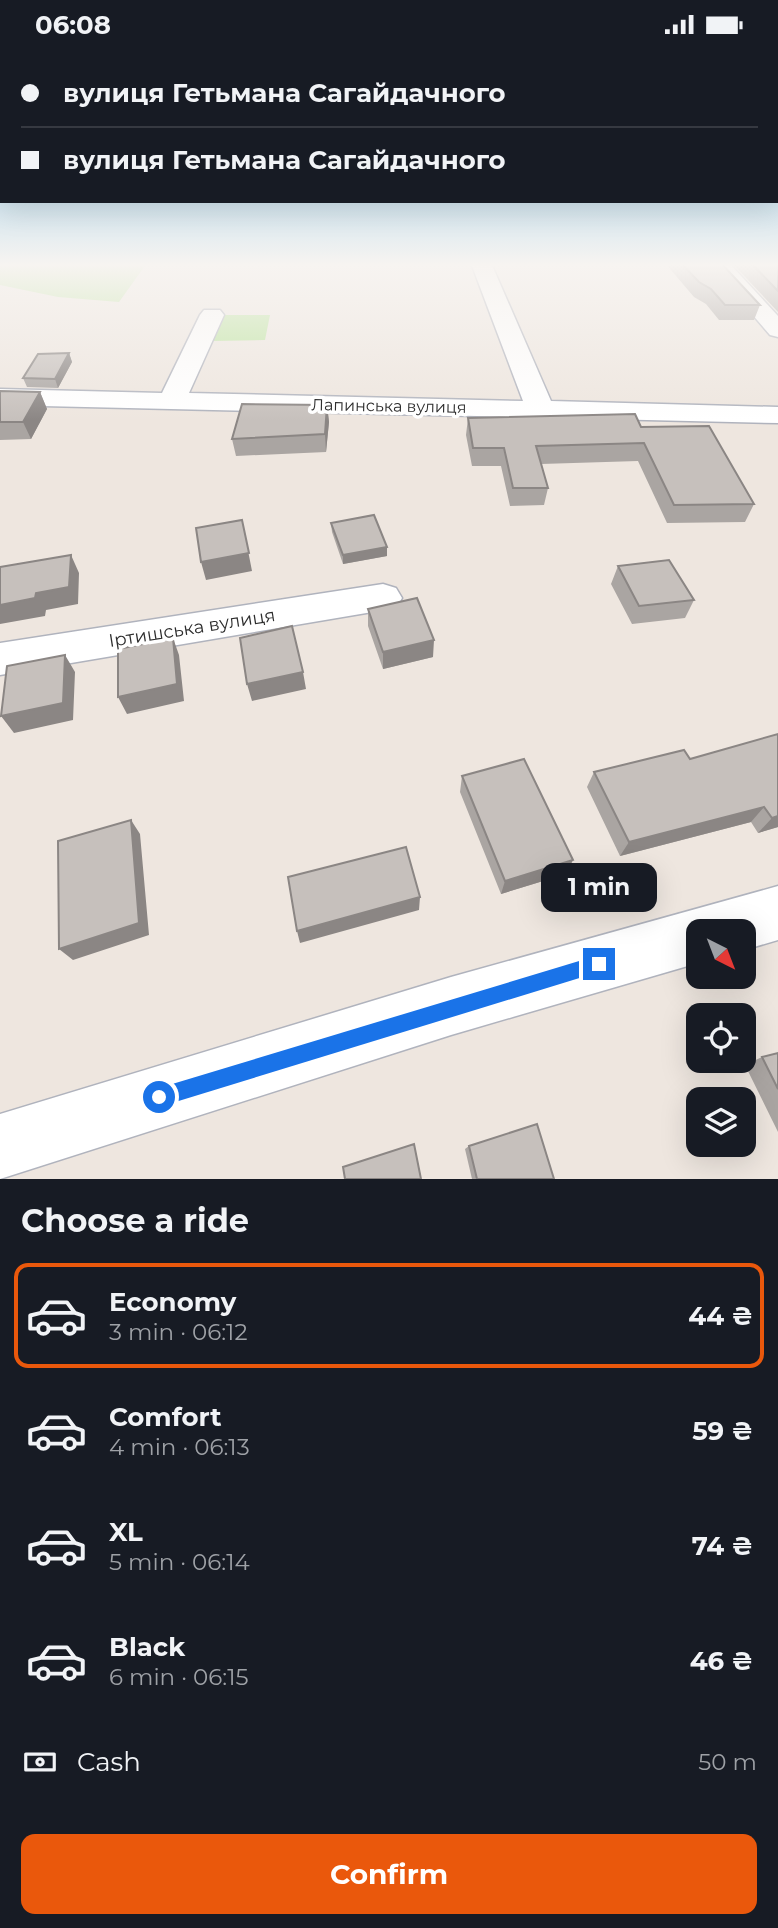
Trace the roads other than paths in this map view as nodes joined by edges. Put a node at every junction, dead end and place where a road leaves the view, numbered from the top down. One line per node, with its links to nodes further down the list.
1 (212, 315): 6 (street)
2 (502, 316): 7 (street)
3 (765, 316): 4 (street)
4 (778, 330)
5 (0, 397): 6 (street, Лапинська вулиця)
6 (172, 400): 7 (street, Лапинська вулиця)
7 (540, 409): 8 (street, Лапинська вулиця)
8 (778, 415)
9 (383, 598): 10 (street, Іртишська вулиця)
10 (0, 659)
11 (778, 913): 12 (street)
12 (756, 919)
13 (686, 939): 14 (street)
14 (0, 1147)

